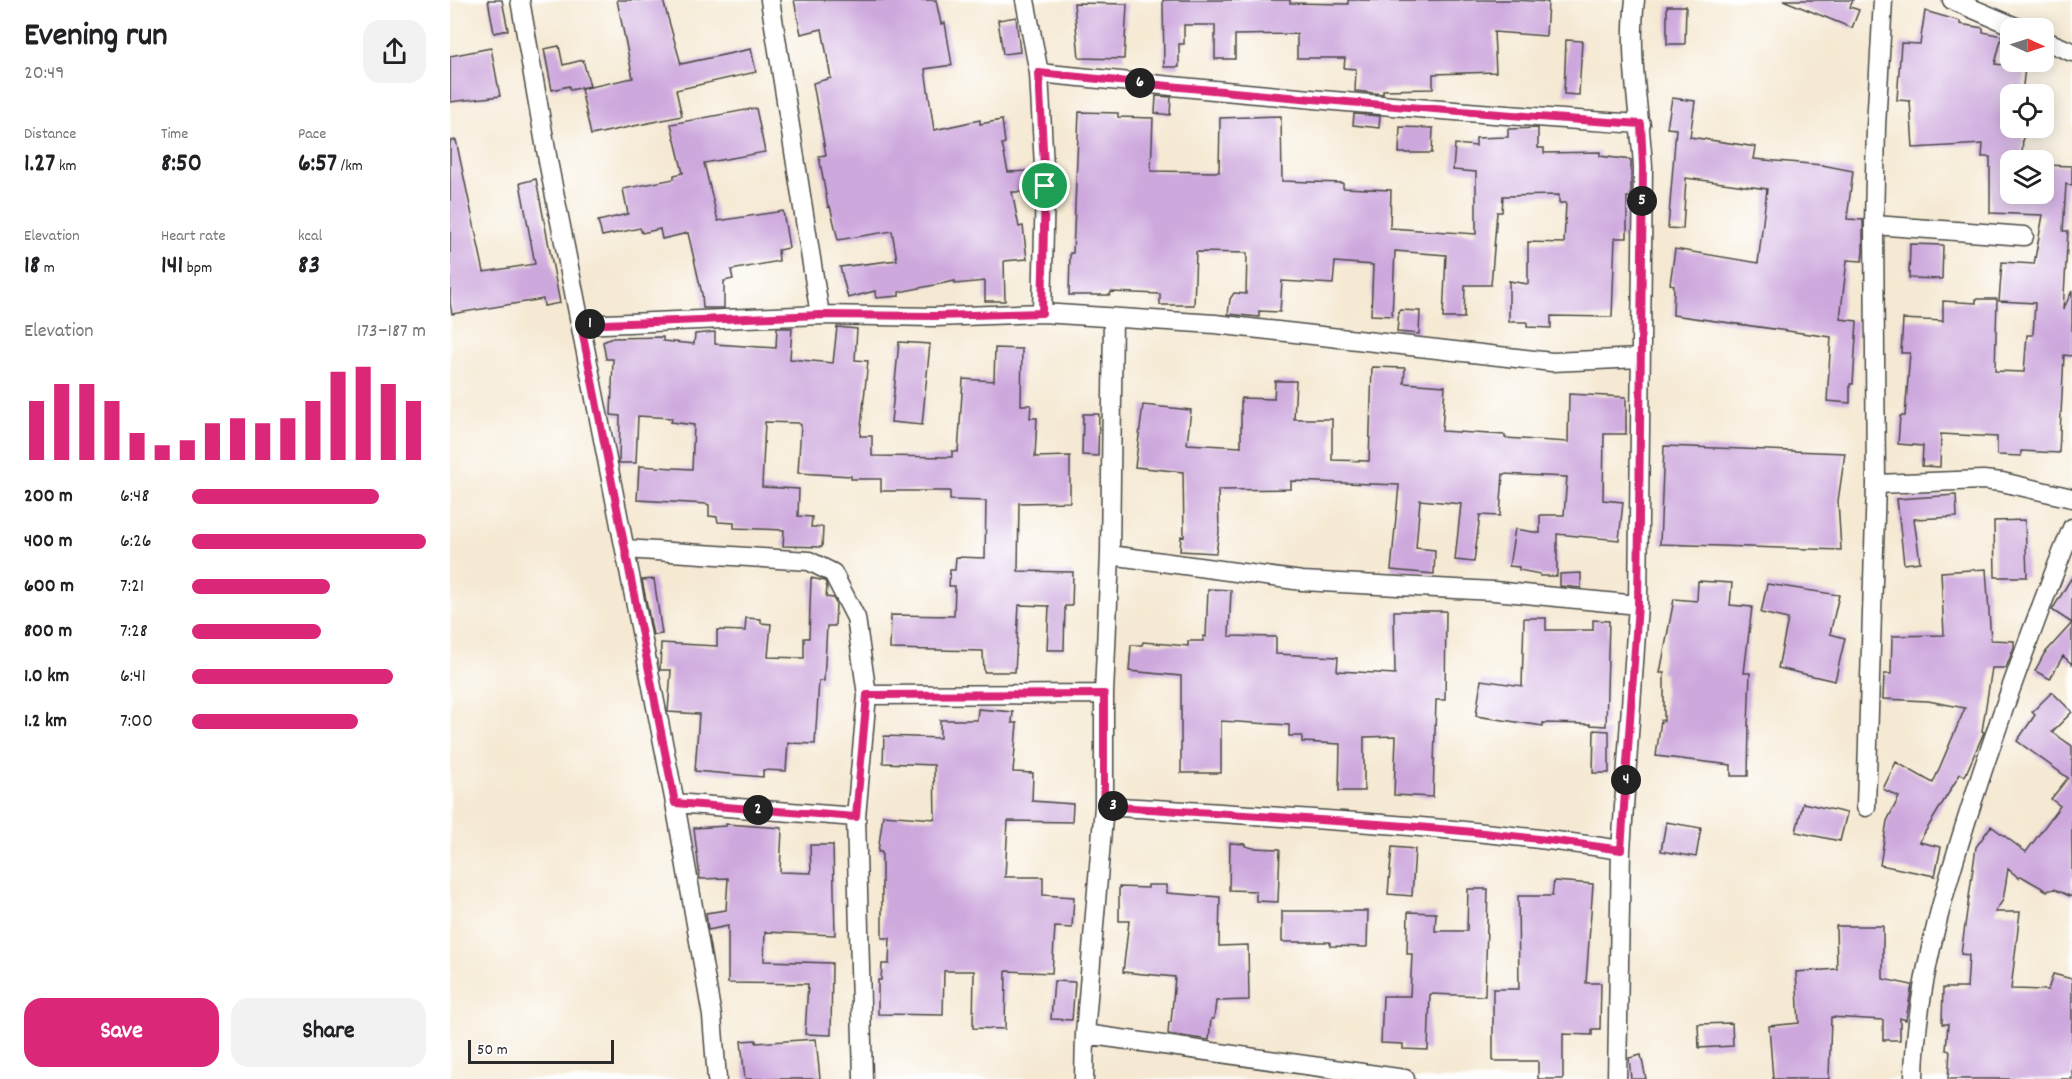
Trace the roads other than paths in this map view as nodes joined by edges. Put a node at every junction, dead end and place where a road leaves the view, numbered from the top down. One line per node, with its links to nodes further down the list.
1 (520, 0): 17 (street)
2 (771, 0): 15 (street)
3 (1025, 0): 10 (street)
4 (1635, 0): 11 (street)
5 (1883, 0): 12 (street)
6 (1952, 0): 7 (street)
7 (2000, 20)
8 (2054, 45): 9 (street)
9 (2072, 52)
10 (1039, 73): 11 (street); 14 (street)
11 (1641, 124): 18 (street)
12 (1874, 225): 13 (street); 19 (street)
13 (2025, 236)
14 (1042, 313): 15 (street); 16 (street)
15 (820, 315): 17 (street)
16 (1113, 318): 18 (street); 23 (street)
17 (581, 325): 22 (street)
18 (1640, 358): 24 (street)
19 (1876, 484): 20 (street); 29 (street)
20 (2072, 498)
21 (2072, 528): 38 (street)
22 (625, 549): 26 (street); 27 (street)
23 (1110, 555): 24 (street); 25 (street)
24 (1638, 605): 31 (street)
25 (1104, 694): 26 (street); 28 (street)
26 (867, 695): 30 (street)
27 (675, 803): 30 (street); 33 (street)
28 (1104, 806): 31 (street); 32 (street)
29 (1866, 807)
30 (856, 817): 34 (street)
31 (1621, 850): 37 (street)
32 (1085, 1034): 35 (street); 36 (street)
33 (717, 1079)
34 (863, 1079)
35 (1084, 1079)
36 (1405, 1079)
37 (1617, 1079)
38 (1914, 1079)

